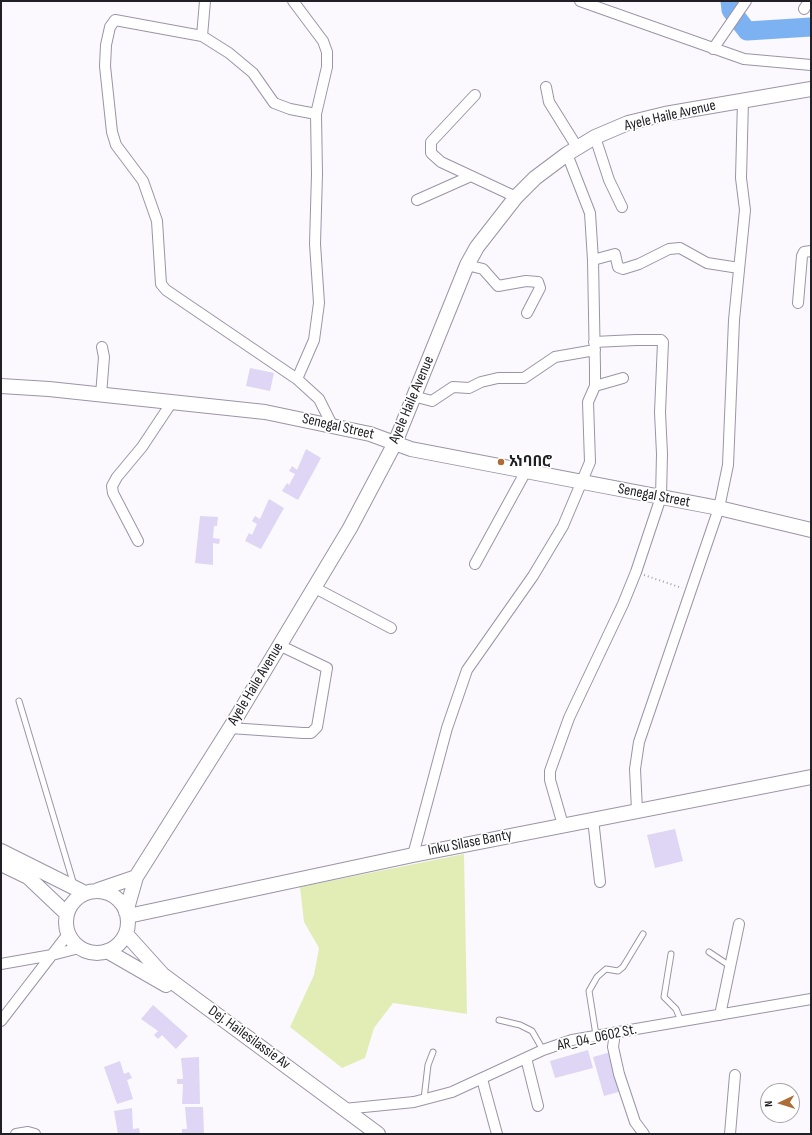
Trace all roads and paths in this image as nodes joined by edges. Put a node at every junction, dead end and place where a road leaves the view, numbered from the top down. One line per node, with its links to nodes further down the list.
1 (205, 1): 5 (street)
2 (293, 1): 12 (street)
3 (580, 1): 6 (street)
4 (745, 2): 6 (street)
5 (202, 36): 12 (street); 28 (street)
6 (713, 49): 7 (street)
7 (811, 65)
8 (546, 87): 14 (street)
9 (811, 89): 11 (main road, Ayele Haile Avenue)
10 (475, 95): 15 (street)
11 (743, 100): 13 (main road, Ayele Haile Avenue); 22 (street)
12 (316, 114): 28 (street)
13 (595, 136): 14 (main road, Ayele Haile Avenue); 18 (street)
14 (572, 150): 16 (main road, Ayele Haile Avenue); 20 (street)
15 (471, 176): 16 (street); 17 (street)
16 (516, 197): 21 (main road, Ayele Haile Avenue)
17 (417, 200)
18 (622, 207)
19 (811, 251): 23 (street)
20 (593, 260): 22 (street); 26 (street)
21 (467, 265): 24 (street); 32 (main road, Ayele Haile Avenue)
22 (739, 268): 39 (street)
23 (798, 303)
24 (527, 312)
25 (102, 346): 31 (street)
26 (594, 346): 30 (street); 32 (street); 38 (street)
27 (623, 378): 30 (street)
28 (297, 379): 34 (street)
29 (1, 386): 31 (main road, Senegal Street)
30 (595, 386): 37 (street)
31 (101, 395): 33 (main road, Senegal Street)
32 (413, 396): 35 (main road, Ayele Haile Avenue)
33 (172, 402): 34 (main road, Senegal Street); 41 (street)
34 (332, 425): 35 (main road, Senegal Street)
35 (395, 443): 36 (main road, Senegal Street); 44 (main road, Ayele Haile Avenue)
36 (526, 471): 37 (main road, Senegal Street); 42 (street)
37 (583, 482): 38 (main road, Senegal Street); 55 (street)
38 (661, 497): 39 (main road, Senegal Street); 43 (street)
39 (719, 508): 40 (main road, Senegal Street); 45 (street)
40 (811, 530)
41 (138, 541)
42 (474, 564)
43 (636, 572): 45 (path); 53 (street)
44 (315, 588): 46 (street); 47 (main road, Ayele Haile Avenue)
45 (692, 591): 51 (street)
46 (391, 628)
47 (279, 645): 49 (main road, Ayele Haile Avenue); 49 (street)
48 (19, 701): 59 (lane)
49 (230, 728): 57 (main road, Ayele Haile Avenue)
50 (811, 777): 51 (main road, Inku Silase Banty)
51 (637, 810): 52 (main road, Inku Silase Banty)
52 (592, 819): 53 (main road, Inku Silase Banty); 58 (street)
53 (563, 825): 55 (main road, Inku Silase Banty)
54 (1, 851): 59 (main road)
55 (413, 855): 61 (main road, Inku Silase Banty)
56 (1, 864): 60 (main road)
57 (136, 877): 59 (main road); 61 (main road, Ayele Haile Avenue)
58 (600, 882)
59 (86, 891): 60 (main road); 61 (main road)
60 (67, 914): 63 (main road)
61 (128, 914): 64 (main road)
62 (739, 924): 72 (street)
63 (68, 934): 66 (main road); 70 (street)
64 (126, 934): 67 (main road); 87 (main road, Dej. Hailesilassie Av)
65 (643, 934): 79 (lane)
66 (80, 948): 67 (main road, Dej. Hailesilassie Av); 70 (street)
67 (107, 951): 90 (main road, Dej. Hailesilassie Av)
68 (709, 952): 72 (lane)
69 (672, 954): 77 (lane)
70 (52, 955): 71 (street); 76 (street)
71 (1, 964)
72 (730, 966): 74 (street)
73 (811, 999): 74 (street, AR_04_0602 St.)
74 (720, 1015): 77 (street, AR_04_0602 St.)
75 (499, 1020): 80 (lane)
76 (1, 1021)
77 (681, 1021): 78 (street, AR_04_0602 St.)
78 (615, 1033): 79 (street, AR_04_0602 St.); 93 (street)
79 (596, 1035): 80 (street, AR_04_0602 St.)
80 (543, 1050): 82 (street, AR_04_0602 St.)
81 (433, 1052): 85 (lane)
82 (526, 1058): 84 (street, AR_04_0602 St.); 86 (street)
83 (735, 1076): 94 (street)
84 (482, 1080): 85 (street, AR_04_0602 St.); 92 (street)
85 (424, 1100): 87 (street, AR_04_0602 St.)
86 (538, 1106)
87 (344, 1109): 91 (main road, Dej. Hailesilassie Av)
88 (16, 1134): 89 (street)
89 (35, 1134)
90 (364, 1134)
91 (378, 1134)
92 (497, 1134)
93 (644, 1134)
94 (730, 1134)

